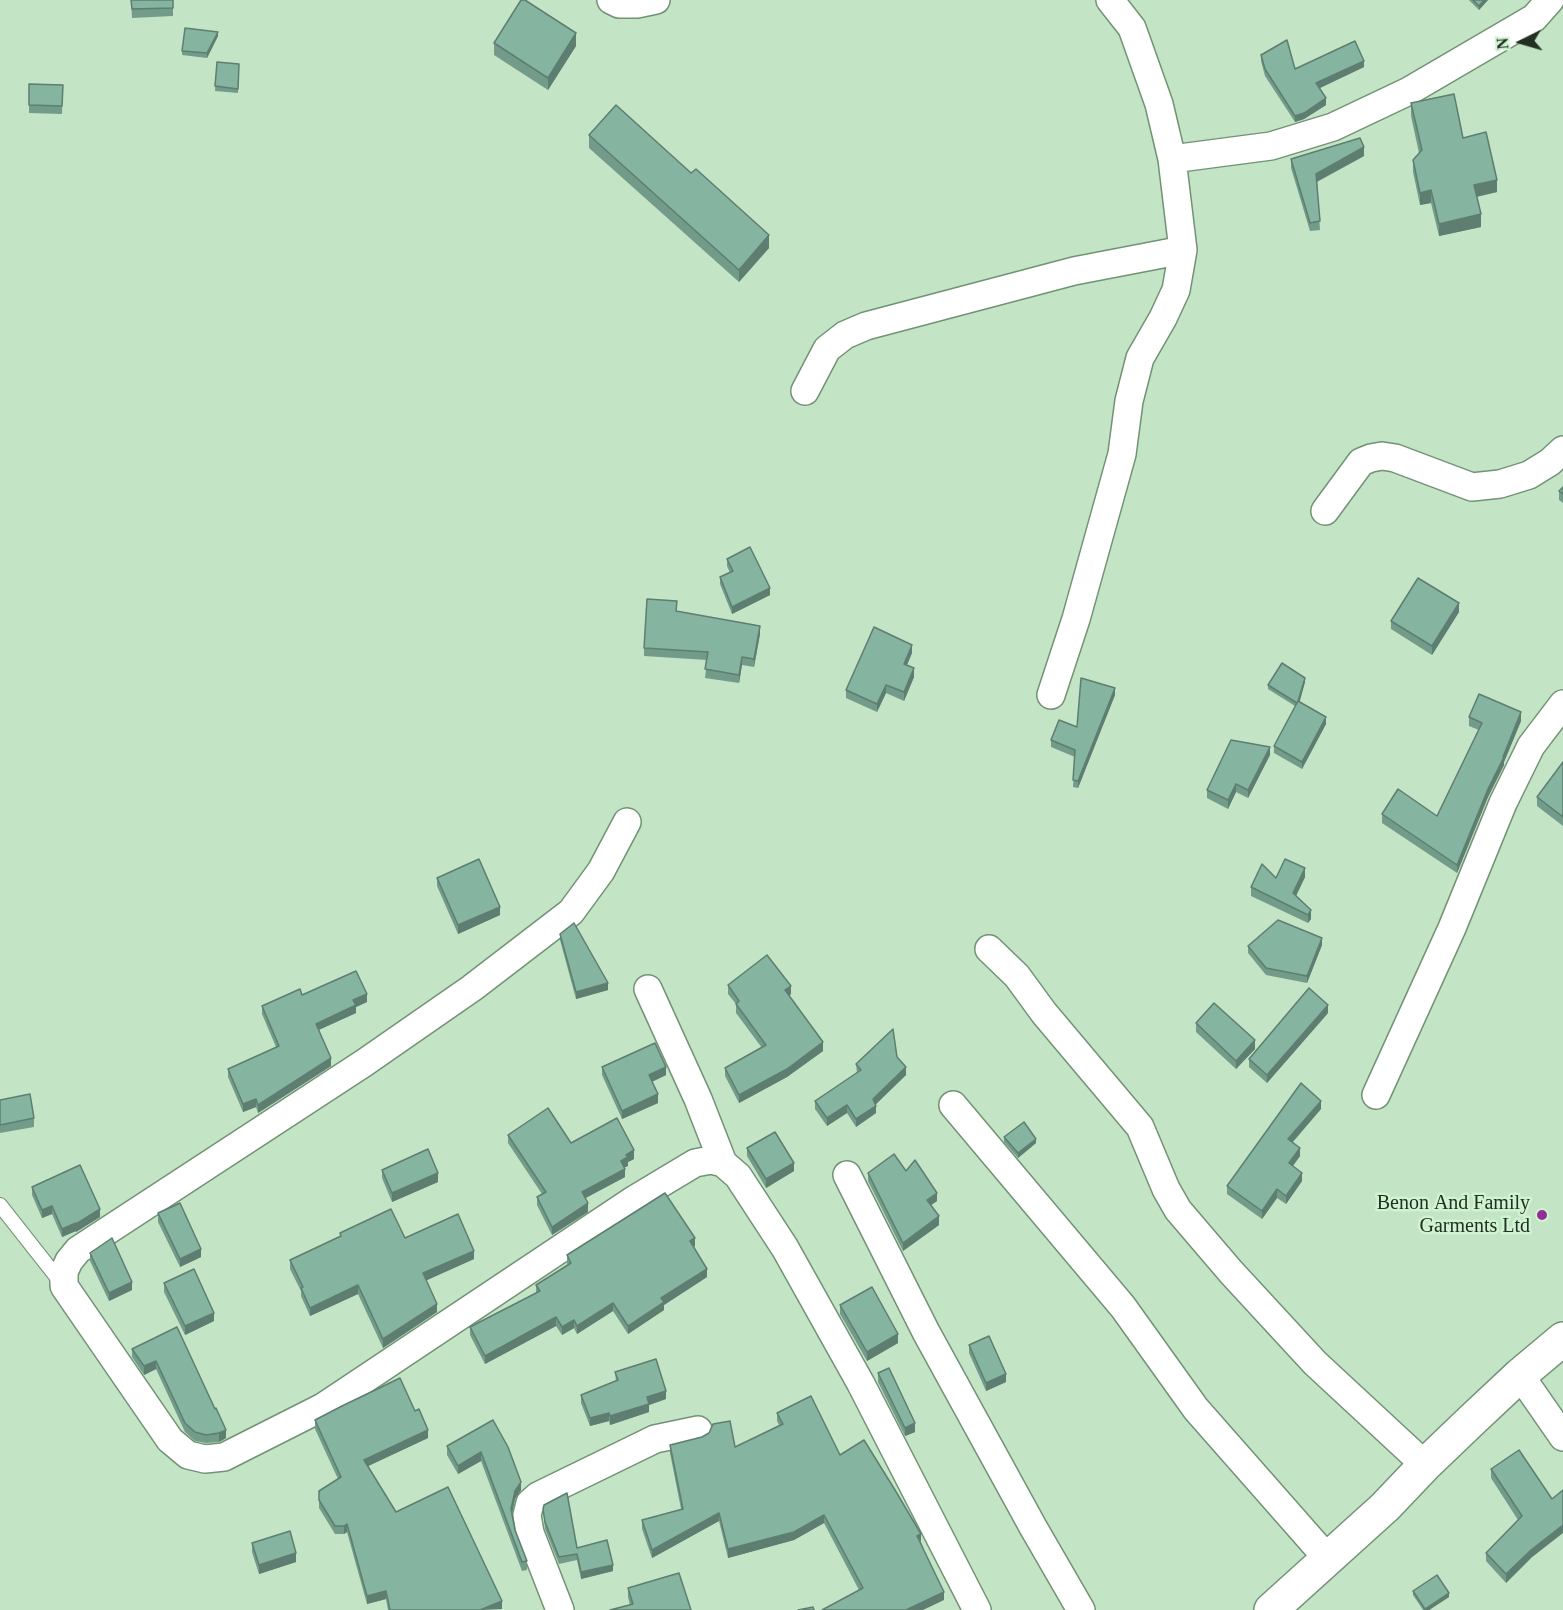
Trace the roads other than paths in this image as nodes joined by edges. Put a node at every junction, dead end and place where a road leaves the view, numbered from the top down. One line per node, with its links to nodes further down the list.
1 (611, 0): 2 (street)
2 (656, 0)
3 (1110, 0): 5 (street)
4 (1550, 0): 5 (street)
5 (1172, 159): 6 (street)
6 (1183, 250): 7 (street); 10 (street)
7 (805, 391)
8 (1563, 450): 9 (street)
9 (1325, 511)
10 (1051, 695)
11 (1563, 704): 15 (street)
12 (627, 822): 20 (street)
13 (989, 949): 25 (street)
14 (648, 989): 17 (street)
15 (1376, 1095)
16 (953, 1105): 26 (street)
17 (723, 1162): 20 (street); 28 (street)
18 (847, 1175): 29 (street)
19 (0, 1204): 20 (lane)
20 (64, 1286)
21 (1563, 1339): 22 (street)
22 (1520, 1375): 24 (street); 25 (street)
23 (698, 1430): 27 (street)
24 (1563, 1437)
25 (1425, 1465): 26 (street)
26 (1328, 1558): 30 (street)
27 (560, 1610)
28 (977, 1610)
29 (1081, 1610)
30 (1271, 1610)

